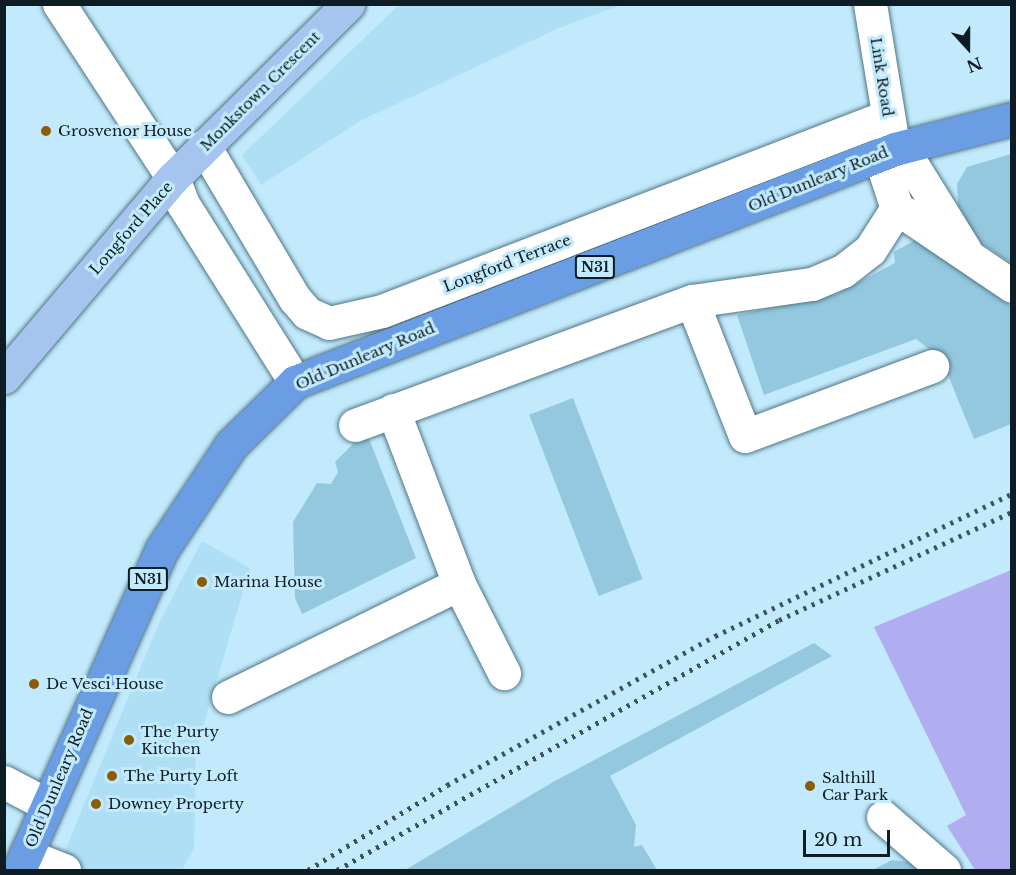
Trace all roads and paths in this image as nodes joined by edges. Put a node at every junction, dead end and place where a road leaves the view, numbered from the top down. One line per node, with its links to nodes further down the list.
1 (59, 4): 8 (street)
2 (870, 4): 4 (street, Link Road)
3 (338, 8): 6 (main road, Monkstown Crescent)
4 (888, 116): 6 (street, Longford Terrace); 7 (street, Link Road)
5 (1011, 119): 7 (highway, N31)
6 (204, 146): 8 (main road, Monkstown Crescent)
7 (895, 148): 9 (street); 10 (street); 15 (highway, Old Dunleary Road / N31)
8 (173, 178): 14 (main road, Longford Place); 15 (street, Longford Place)
9 (897, 208): 10 (street); 12 (street)
10 (965, 251): 11 (street)
11 (1011, 286)
12 (692, 301): 13 (street); 16 (street)
13 (932, 366)
14 (4, 377)
15 (295, 382): 22 (highway, Old Dunleary Road / N31)
16 (393, 410): 17 (street); 18 (street)
17 (355, 425)
18 (459, 584): 19 (street); 20 (street)
19 (504, 673)
20 (228, 697)
21 (4, 782): 22 (street)
22 (46, 804): 24 (highway, Old Dunleary Road / N31)
23 (883, 817): 26 (street)
24 (23, 863): 25 (street)
25 (64, 870)
26 (944, 870)

